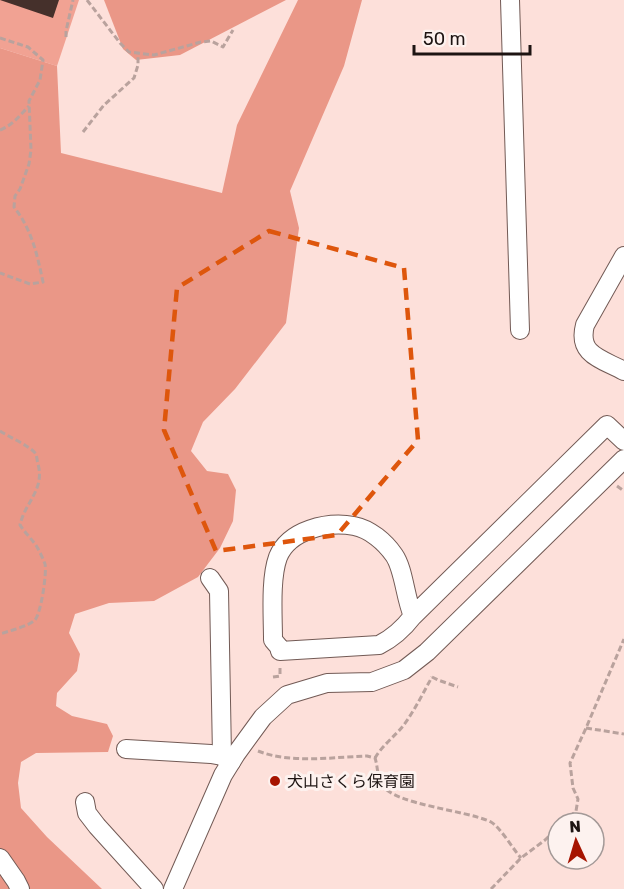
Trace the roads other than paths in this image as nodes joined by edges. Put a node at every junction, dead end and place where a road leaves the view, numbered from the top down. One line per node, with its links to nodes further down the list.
1 (510, 0): 3 (street)
2 (624, 256): 4 (street)
3 (520, 330)
4 (624, 371)
5 (624, 441): 8 (street)
6 (623, 460): 10 (street)
7 (210, 578): 10 (street)
8 (413, 616): 8 (street)
9 (126, 749): 10 (street)
10 (226, 759): 15 (street)
11 (85, 802): 14 (street)
12 (0, 858): 13 (street)
13 (20, 889)
14 (154, 889)
15 (173, 889)

